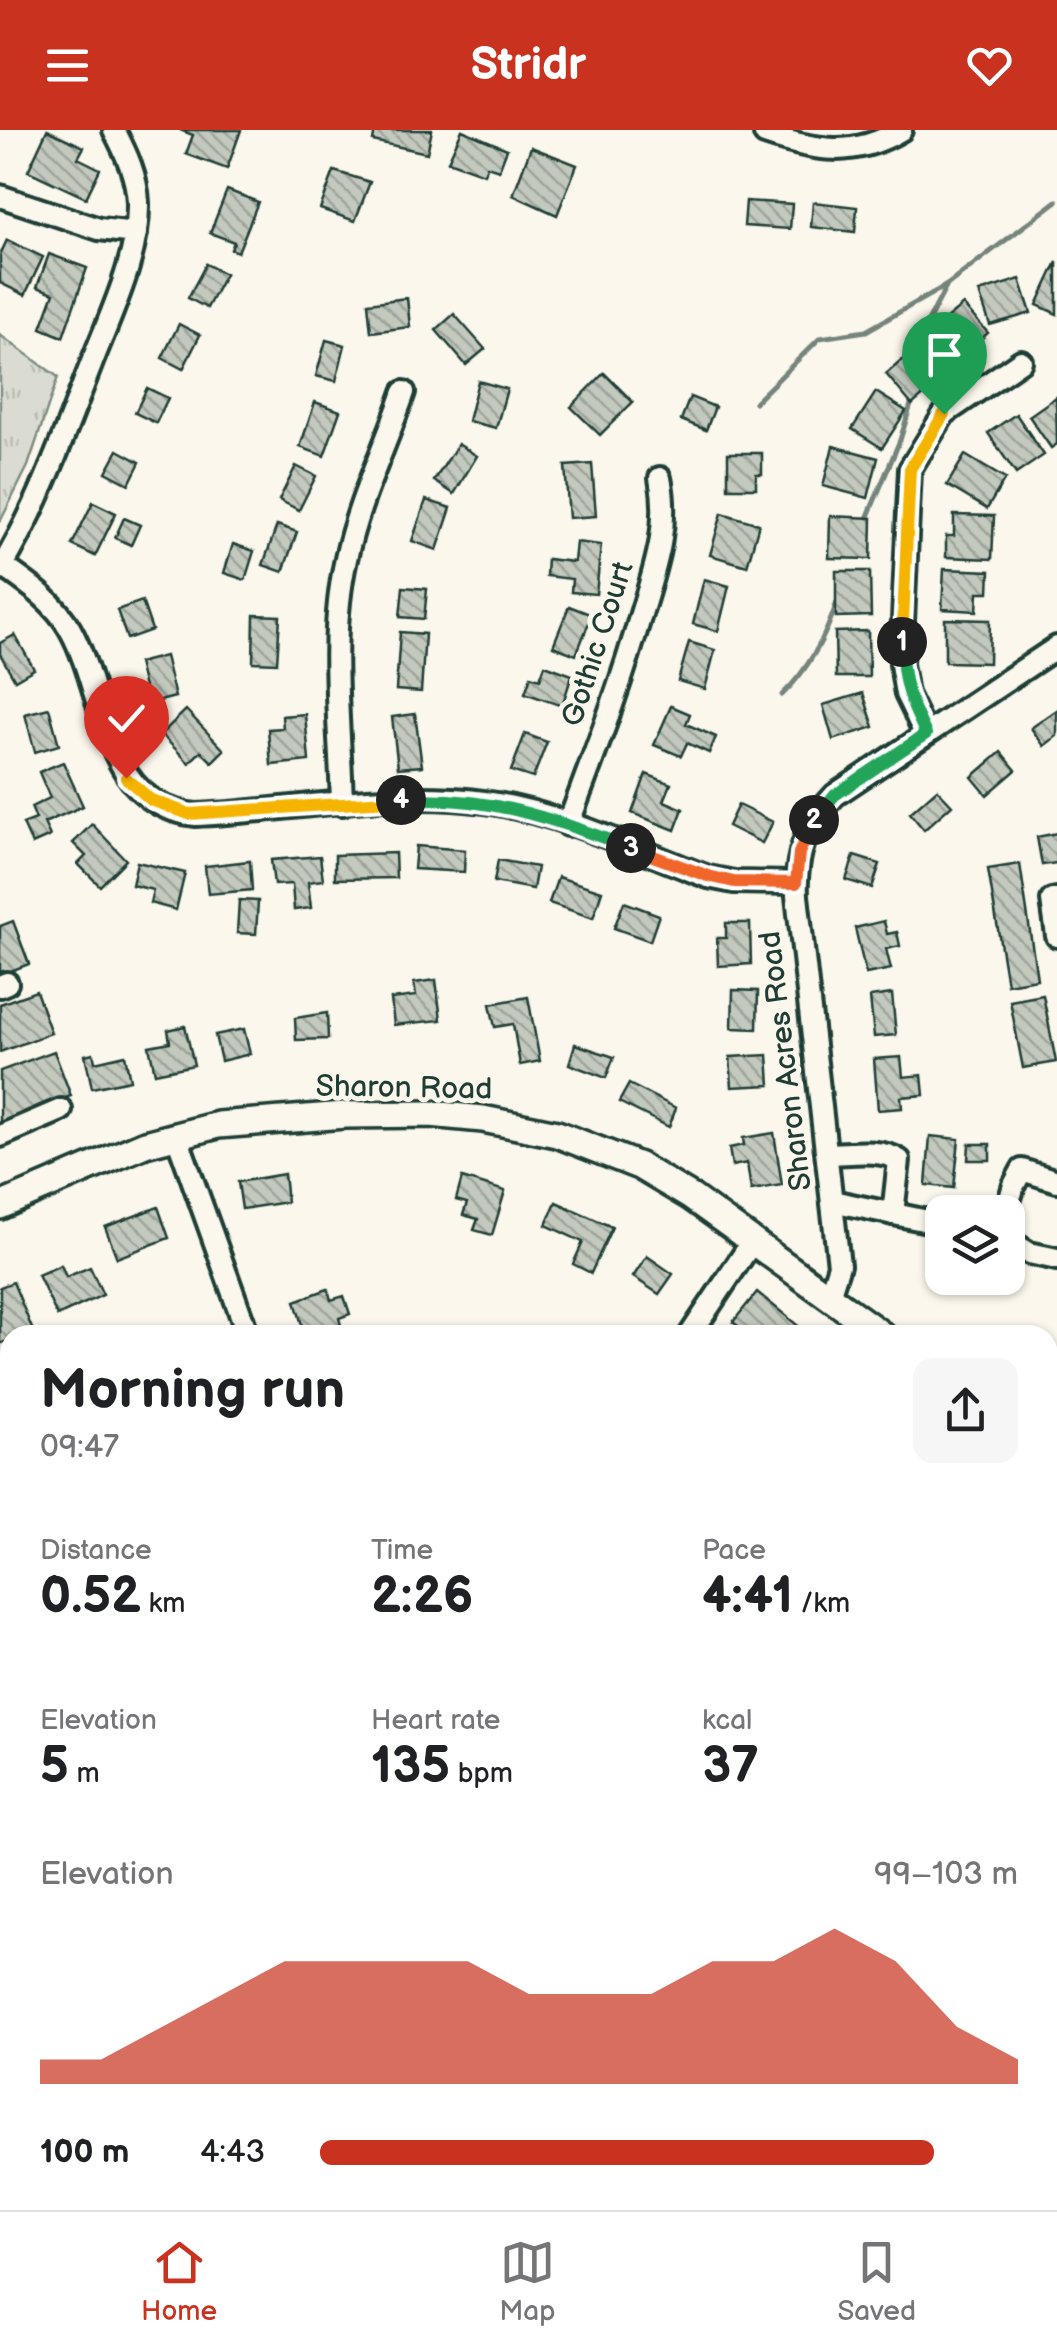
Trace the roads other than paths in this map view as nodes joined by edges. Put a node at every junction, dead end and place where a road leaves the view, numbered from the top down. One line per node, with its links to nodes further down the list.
1 (114, 130): 5 (street)
2 (902, 130): 3 (street)
3 (765, 134)
4 (0, 196): 5 (street)
5 (136, 233): 9 (street)
6 (1021, 361): 11 (street)
7 (404, 392): 12 (street)
8 (660, 478): 13 (street, Gothic Court)
9 (1, 568): 12 (street)
10 (1057, 646): 11 (street, Sharon Acres Road)
11 (926, 734): 14 (street, Sharon Acres Road)
12 (342, 804): 13 (street)
13 (568, 825): 14 (street)
14 (796, 883): 20 (street, Sharon Acres Road)
15 (1057, 899): 16 (street)
16 (1057, 936)
17 (61, 1110): 19 (street)
18 (176, 1134): 23 (main road, Sharon Road); 27 (main road, Sharon Road); 31 (street)
19 (0, 1136)
20 (828, 1154): 24 (street, Sharon Acres Road); 25 (street)
21 (1057, 1180): 22 (street)
22 (1011, 1195)
23 (2, 1201)
24 (832, 1201): 25 (street); 30 (street, Sharon Acres Road)
25 (893, 1214): 26 (street)
26 (925, 1221)
27 (752, 1242): 30 (main road, Sharon Road); 32 (street)
28 (1025, 1250): 29 (street)
29 (1057, 1259)
30 (829, 1296): 33 (main road, Sharon Road)
31 (244, 1325)
32 (700, 1325)
33 (868, 1325)

